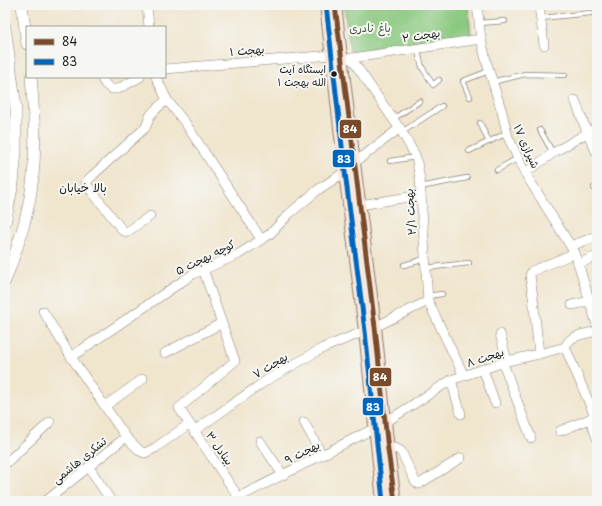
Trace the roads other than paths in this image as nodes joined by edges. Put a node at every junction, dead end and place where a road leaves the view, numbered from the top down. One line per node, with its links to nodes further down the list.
1 (22, 5): 13 (street)
2 (147, 5): 11 (street)
3 (326, 5): 17 (main road)
4 (335, 5): 17 (main road)
5 (477, 5): 10 (street, شیرازی ۱۷)
6 (539, 5): 8 (street)
7 (592, 13): 8 (lane)
8 (541, 18): 15 (street)
9 (506, 21): 10 (lane)
10 (479, 23): 14 (street, شیرازی ۱۷)
11 (149, 26)
12 (5, 28): 39 (street)
13 (26, 36)
14 (481, 38): 16 (street, بهجت ۲); 19 (street, شیرازی ۱۷)
15 (544, 45)
16 (417, 48): 17 (street, بهجت ۲); 25 (lane)
17 (342, 58): 18 (street, بهجت ۱); 32 (street, بهجت ۲/۱); 48 (main road); 50 (main road)
18 (166, 69)
19 (489, 71): 26 (street, شیرازی ۱۷); 27 (lane)
20 (565, 75): 26 (lane)
21 (31, 78): 66 (street)
22 (102, 78): 23 (street)
23 (138, 78)
24 (156, 78): 28 (street)
25 (439, 80)
26 (492, 82): 38 (street, شیرازی ۱۷)
27 (470, 97)
28 (167, 100): 55 (street); 58 (street)
29 (574, 100): 37 (street)
30 (420, 101): 32 (lane)
31 (442, 106): 35 (lane)
32 (393, 119): 35 (street, بهجت ۲/۱)
33 (480, 123): 40 (lane)
34 (597, 127): 37 (street)
35 (401, 130): 45 (street, بهجت ۲/۱); 48 (street)
36 (540, 130): 43 (lane)
37 (587, 132): 43 (street); 44 (street)
38 (507, 133): 40 (lane); 46 (street, شیرازی ۱۷)
39 (16, 134): 41 (street); 56 (street)
40 (489, 142): 42 (lane)
41 (5, 143)
42 (470, 151)
43 (553, 153): 51 (street)
44 (597, 153)
45 (416, 157): 47 (lane); 53 (street, بهجت ۲/۱)
46 (518, 158): 49 (lane); 51 (street, شیرازی ۱۷)
47 (390, 161)
48 (354, 163): 54 (main road)
49 (497, 170)
50 (345, 172): 58 (street, کوچه بهجت ۵); 74 (main road)
51 (525, 173): 59 (street, شیرازی ۱۷)
52 (466, 178): 53 (lane)
53 (420, 191): 54 (street); 63 (street, بهجت ۲/۱)
54 (360, 205): 74 (main road)
55 (150, 216)
56 (5, 223)
57 (597, 236): 59 (street)
58 (261, 240): 65 (street, کوچه بهجت ۵)
59 (573, 250): 64 (street, شیرازی ۱۷); 79 (street)
60 (597, 256): 64 (street)
61 (469, 263): 63 (lane)
62 (404, 264): 63 (lane)
63 (425, 264): 68 (street, بهجت ۲/۱)
64 (578, 264): 69 (street, شیرازی ۱۷)
65 (203, 269): 72 (street); 80 (street, کوچه بهجت ۵)
66 (5, 281)
67 (442, 294): 68 (lane)
68 (427, 298): 74 (street, بهجت ۷); 83 (street, بهجت ۲/۱)
69 (590, 301): 70 (street); 73 (street, شیرازی ۱۷)
70 (572, 305)
71 (43, 311): 80 (street)
72 (222, 323): 78 (street); 93 (street, بینادل ۳)
73 (597, 325)
74 (370, 329): 92 (main road); 93 (street, بهجت ۷)
75 (597, 331): 77 (street, بهجت ۸)
76 (500, 334): 81 (street)
77 (565, 347): 79 (street, بهجت ۸); 89 (street)
78 (165, 353)
79 (539, 354): 81 (street, بهجت ۸)
80 (71, 357): 87 (street)
81 (505, 362): 82 (street, بهجت ۸); 96 (street)
82 (483, 369): 83 (street, بهجت ۸); 86 (street)
83 (464, 376): 85 (street, بهجت ۸)
84 (143, 379): 87 (street)
85 (452, 380): 88 (street); 92 (street, بهجت ۸)
86 (495, 403)
87 (105, 406): 95 (street)
88 (461, 414)
89 (593, 415): 94 (street); 97 (street)
90 (50, 422): 102 (street)
91 (304, 422): 100 (street)
92 (381, 425): 99 (main road); 100 (street, بهجت ۹); 108 (main road)
93 (192, 428): 95 (street, بهجت ۷); 105 (street, بینادل ۳)
94 (560, 431)
95 (126, 438): 103 (street, تشکری هاشمی)
96 (531, 438)
97 (597, 438)
98 (260, 441): 104 (street)
99 (388, 450): 101 (street); 109 (main road)
100 (322, 455): 104 (street, بهجت ۹)
101 (461, 458)
102 (5, 464)
103 (89, 467): 106 (street); 107 (street, تشکری هاشمی)
104 (283, 475): 105 (street, بهجت ۹)
105 (240, 499)
106 (109, 500)
107 (46, 501)
108 (383, 501)
109 (395, 501)

